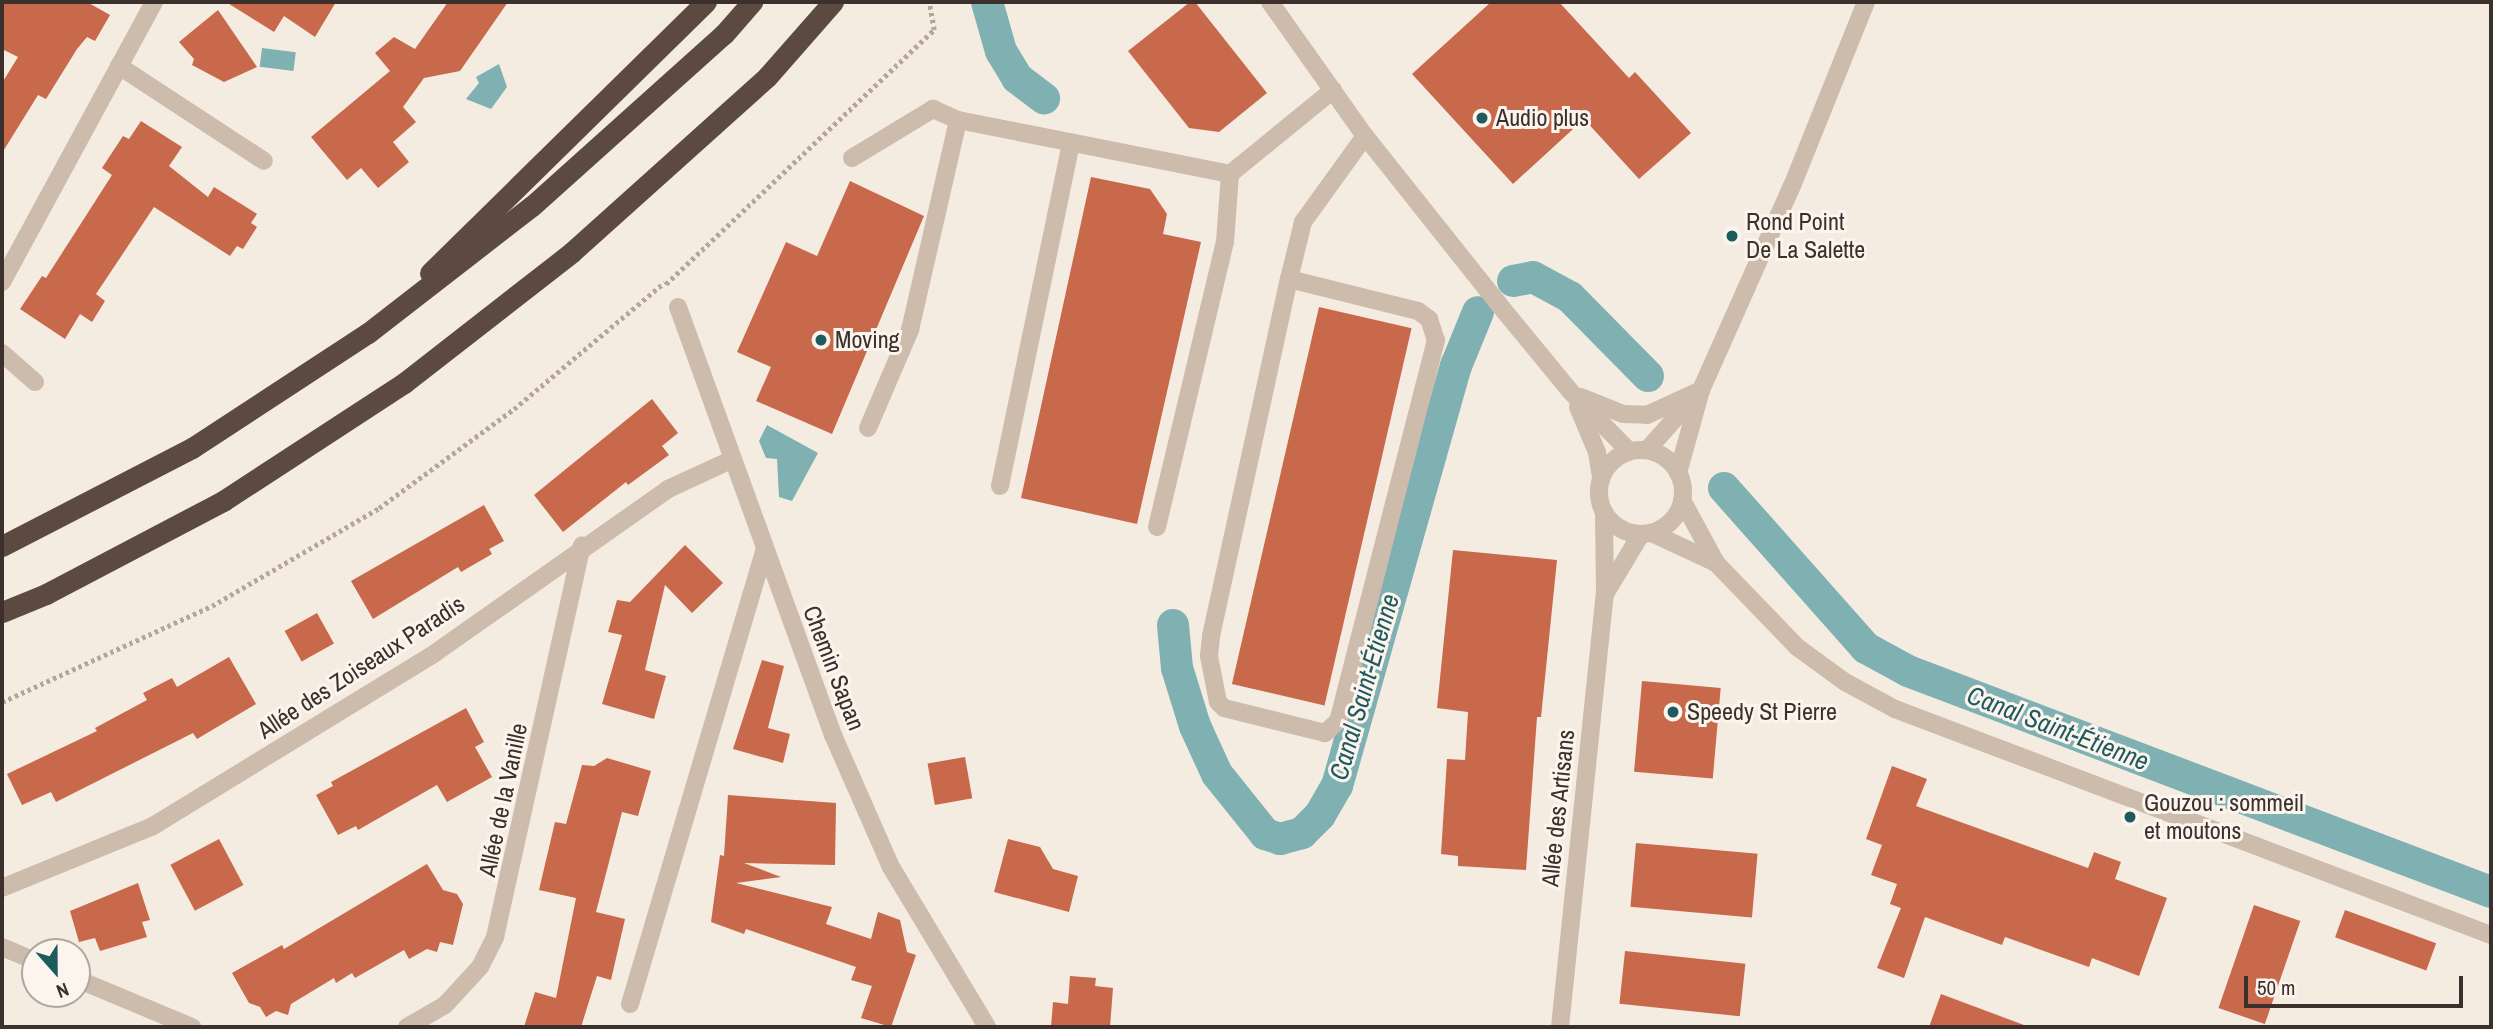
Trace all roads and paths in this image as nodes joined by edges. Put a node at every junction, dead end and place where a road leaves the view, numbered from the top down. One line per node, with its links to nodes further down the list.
1 (155, 2): 9 (street)
2 (706, 2): 22 (highway)
3 (752, 2): 22 (highway)
4 (833, 2): 10 (highway)
5 (847, 2): 10 (highway)
6 (929, 2): 20 (path)
7 (1270, 2): 11 (street)
8 (1866, 2): 25 (street)
9 (119, 66): 16 (street); 19 (street)
10 (767, 77): 43 (highway)
11 (1333, 90): 13 (street); 17 (street)
12 (958, 120): 14 (street); 15 (street); 27 (street)
13 (1364, 136): 18 (street); 26 (street)
14 (1071, 142): 17 (street); 33 (street)
15 (852, 158)
16 (264, 161)
17 (1230, 174): 36 (street)
18 (1289, 279): 18 (street)
19 (2, 282)
20 (665, 282): 21 (path); 44 (path)
21 (678, 307): 30 (street, Chemin Sapan)
22 (368, 333): 38 (highway)
23 (2, 353): 24 (street)
24 (35, 382)
25 (1701, 390): 26 (street); 28 (street); 31 (street)
26 (1570, 391): 29 (street); 32 (street)
27 (868, 428)
28 (1647, 450): 29 (street); 31 (street)
29 (1629, 451): 32 (street)
30 (731, 460): 39 (street, Allée des Zoiseaux Paradis); 40 (street, Chemin Sapan)
31 (1678, 473): 34 (street)
32 (1601, 476): 35 (street)
33 (1000, 486)
34 (1682, 500): 37 (street); 41 (street)
35 (1604, 512): 37 (street); 42 (street, Allée des Artisans)
36 (1157, 527)
37 (1647, 533): 41 (street); 42 (street, Allée des Artisans)
38 (2, 546)
39 (582, 546): 45 (street, Allée des Zoiseaux Paradis); 52 (street, Allée de la Vanille)
40 (764, 551): 50 (street); 53 (street, Chemin Sapan)
41 (1716, 563): 46 (street)
42 (1605, 594): 54 (street, Allée des Artisans)
43 (2, 612)
44 (2, 702)
45 (2, 888)
46 (2491, 935)
47 (2, 947): 48 (street)
48 (21, 955)
49 (91, 985): 51 (street)
50 (630, 1004)
51 (192, 1027)
52 (407, 1027)
53 (987, 1027)
54 (1560, 1027)

